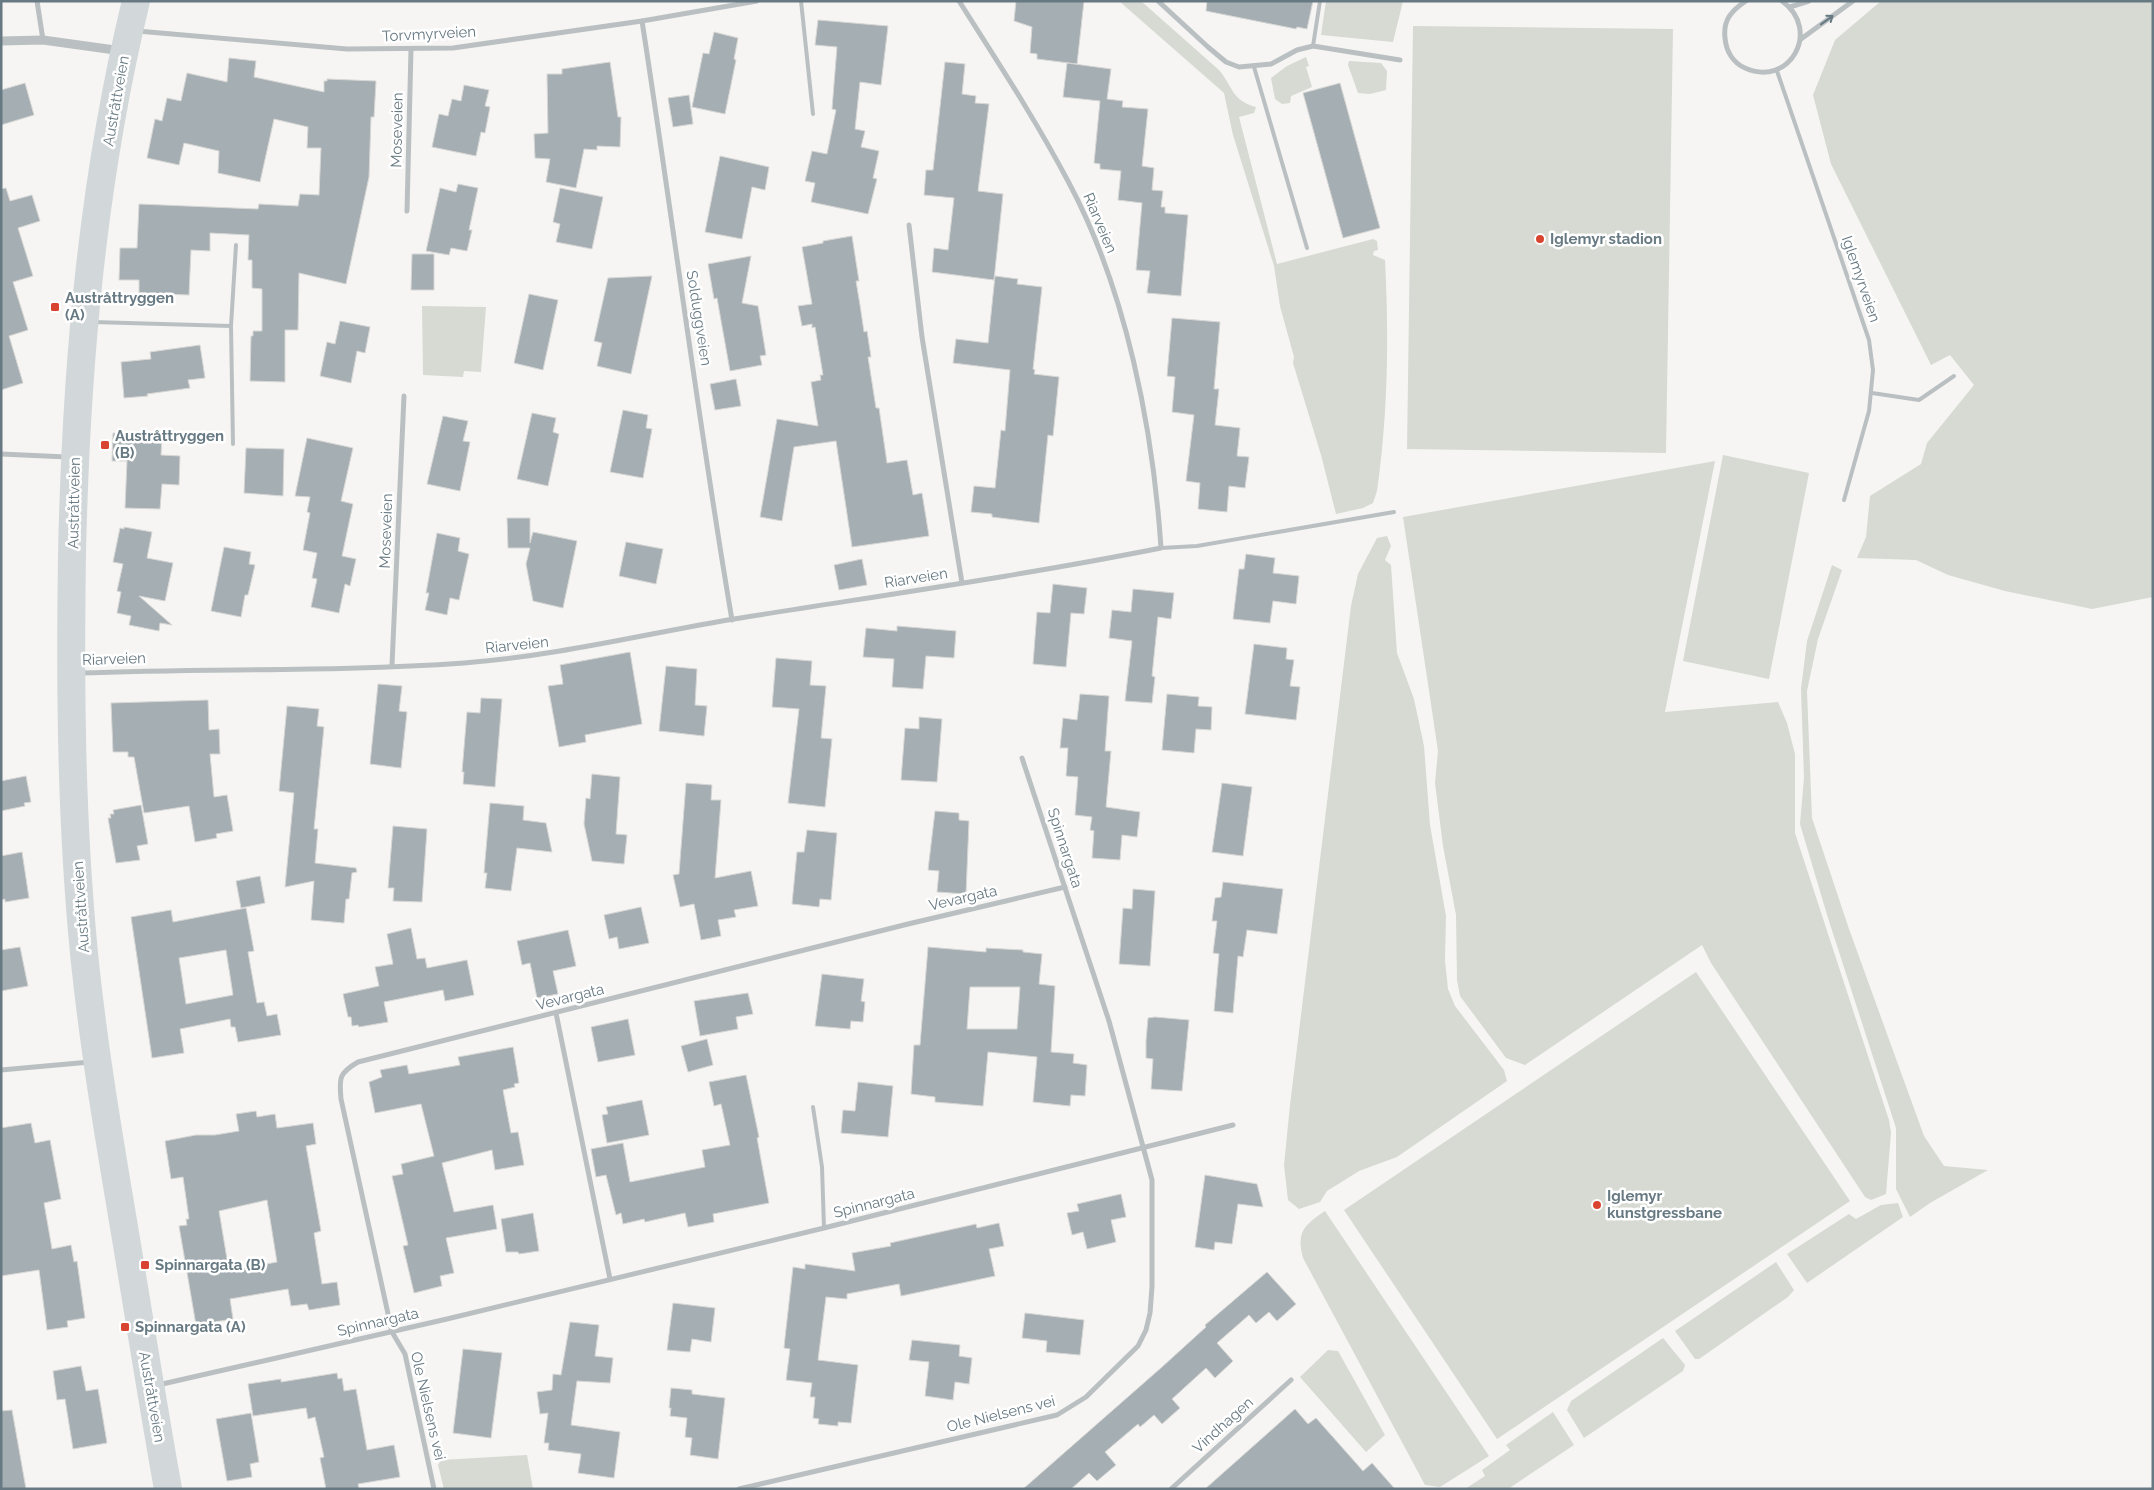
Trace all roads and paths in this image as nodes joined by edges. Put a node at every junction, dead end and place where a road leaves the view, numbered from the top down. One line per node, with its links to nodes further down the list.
1 (37, 1): 17 (street)
2 (136, 1): 19 (main road, Austråttveien)
3 (757, 1): 15 (street, Torvmyrveien)
4 (801, 1): 25 (lane)
5 (958, 1): 40 (street, Riarveien)
6 (1158, 1): 23 (street)
7 (1320, 1): 20 (lane)
8 (1732, 1): 14 (street)
9 (1746, 1): 14 (street)
10 (1782, 1): 13 (street)
11 (1809, 1): 13 (street)
12 (1853, 1): 16 (street, one-way to 12)
13 (1790, 7): 16 (street)
14 (1733, 9): 24 (street)
15 (642, 21): 21 (street, Torvmyrveien); 42 (street, Solduggveien)
16 (1801, 39): 24 (street)
17 (43, 40): 18 (street); 19 (street)
18 (1, 41)
19 (127, 41): 21 (street, Torvmyrveien); 30 (main road, Austråttveien)
20 (1312, 46): 22 (street); 23 (street)
21 (411, 50): 26 (street, Moseveien)
22 (1400, 60)
23 (1254, 67): 29 (lane)
24 (1777, 71): 33 (lane, Iglemyrveien)
25 (813, 114)
26 (408, 211)
27 (909, 225): 41 (street, Riarveien)
28 (236, 245): 31 (lane)
29 (1307, 248)
30 (84, 320): 31 (lane); 37 (main road, Austråttveien)
31 (231, 326): 35 (lane)
32 (1954, 376): 33 (lane)
33 (1872, 393): 38 (lane, Iglemyrveien)
34 (404, 396): 43 (street, Moseveien)
35 (233, 444)
36 (1, 454): 37 (street)
37 (74, 457): 44 (main road, Austråttveien)
38 (1844, 500)
39 (1394, 512): 40 (lane)
40 (1161, 548): 41 (street, Riarveien)
41 (962, 583): 42 (street, Riarveien)
42 (732, 620): 43 (street, Riarveien)
43 (392, 665): 44 (street, Riarveien)
44 (70, 673): 48 (main road, Austråttveien)
45 (1022, 758): 46 (street, Spinnargata)
46 (1064, 887): 47 (street, Vevargata); 52 (street, Spinnargata)
47 (556, 1013): 54 (street); 55 (street, Vevargata)
48 (97, 1062): 49 (street); 57 (main road, Austråttveien)
49 (1, 1070)
50 (813, 1107): 53 (lane)
51 (1233, 1125): 52 (street, Spinnargata)
52 (1144, 1148): 53 (street, Spinnargata); 60 (street, Ole Nielsens vei)
53 (824, 1228): 54 (street, Spinnargata)
54 (610, 1279): 55 (street, Spinnargata)
55 (392, 1332): 57 (street, Spinnargata); 59 (street, Ole Nielsens vei)
56 (1291, 1380): 61 (street, Vindhagen)
57 (150, 1386): 58 (main road, Austråttveien)
58 (168, 1489)
59 (434, 1489)
60 (738, 1489)
61 (1171, 1489)

